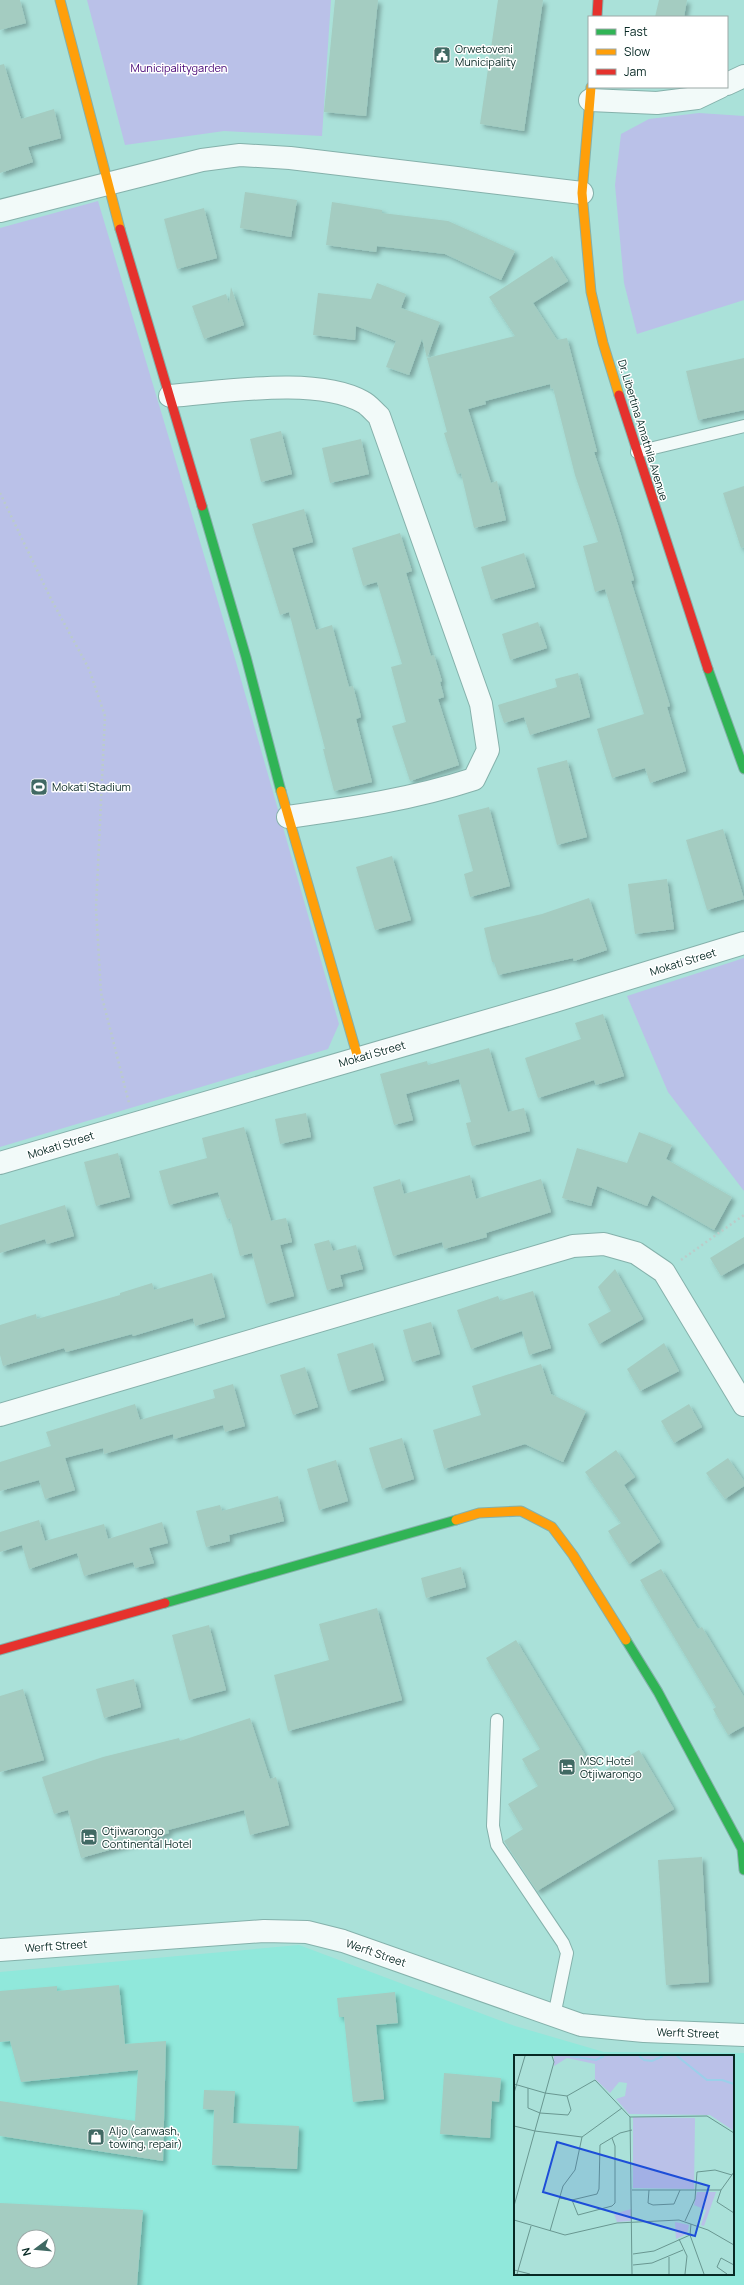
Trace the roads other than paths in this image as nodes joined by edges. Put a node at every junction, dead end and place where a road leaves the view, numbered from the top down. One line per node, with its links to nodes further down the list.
1 (60, 0): 8 (street)
2 (598, 0): 3 (street)
3 (597, 16)
4 (744, 76): 5 (street)
5 (728, 84)
6 (718, 88): 7 (street)
7 (591, 94): 9 (street, Dr. Libertina Amathila Avenue)
8 (107, 183): 9 (street); 10 (street); 11 (street)
9 (582, 193): 13 (street, Dr. Libertina Amathila Avenue)
10 (0, 211)
11 (170, 396): 15 (street); 15 (street)
12 (744, 426): 13 (lane)
13 (637, 452): 14 (street, Dr. Libertina Amathila Avenue)
14 (744, 769)
15 (288, 817): 17 (street)
16 (744, 943): 17 (street, Mokati Street)
17 (358, 1058): 18 (street, Mokati Street)
18 (0, 1163)
19 (744, 1405): 20 (street)
20 (0, 1415)
21 (0, 1650): 23 (street)
22 (497, 1720): 26 (lane)
23 (743, 1849): 24 (street)
24 (744, 1870)
25 (0, 1950): 26 (street, Werft Street)
26 (554, 2016): 27 (street, Werft Street)
27 (744, 2035)

